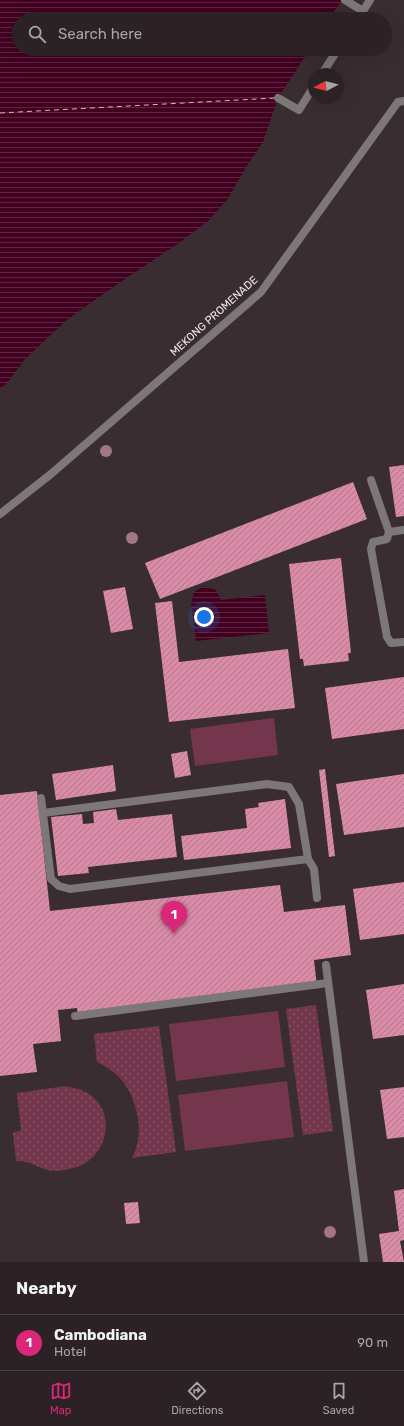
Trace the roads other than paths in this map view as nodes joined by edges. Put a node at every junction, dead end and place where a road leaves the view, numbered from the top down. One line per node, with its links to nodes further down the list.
1 (345, 0): 3 (street)
2 (370, 0): 3 (street)
3 (363, 11)
4 (334, 56): 5 (street)
5 (326, 68)
6 (308, 96): 7 (street)
7 (278, 98)
8 (404, 101): 10 (street, MEKONG PROMENADE)
9 (371, 480): 12 (street)
10 (0, 514)
11 (404, 530): 12 (street)
12 (389, 532): 13 (street)
13 (404, 642)
14 (41, 798): 15 (street)
15 (43, 813): 16 (street); 16 (street)
16 (308, 859): 17 (street)
17 (317, 898)
18 (326, 965): 19 (street)
19 (328, 983): 20 (street); 21 (street)
20 (76, 1016)
21 (364, 1262)

